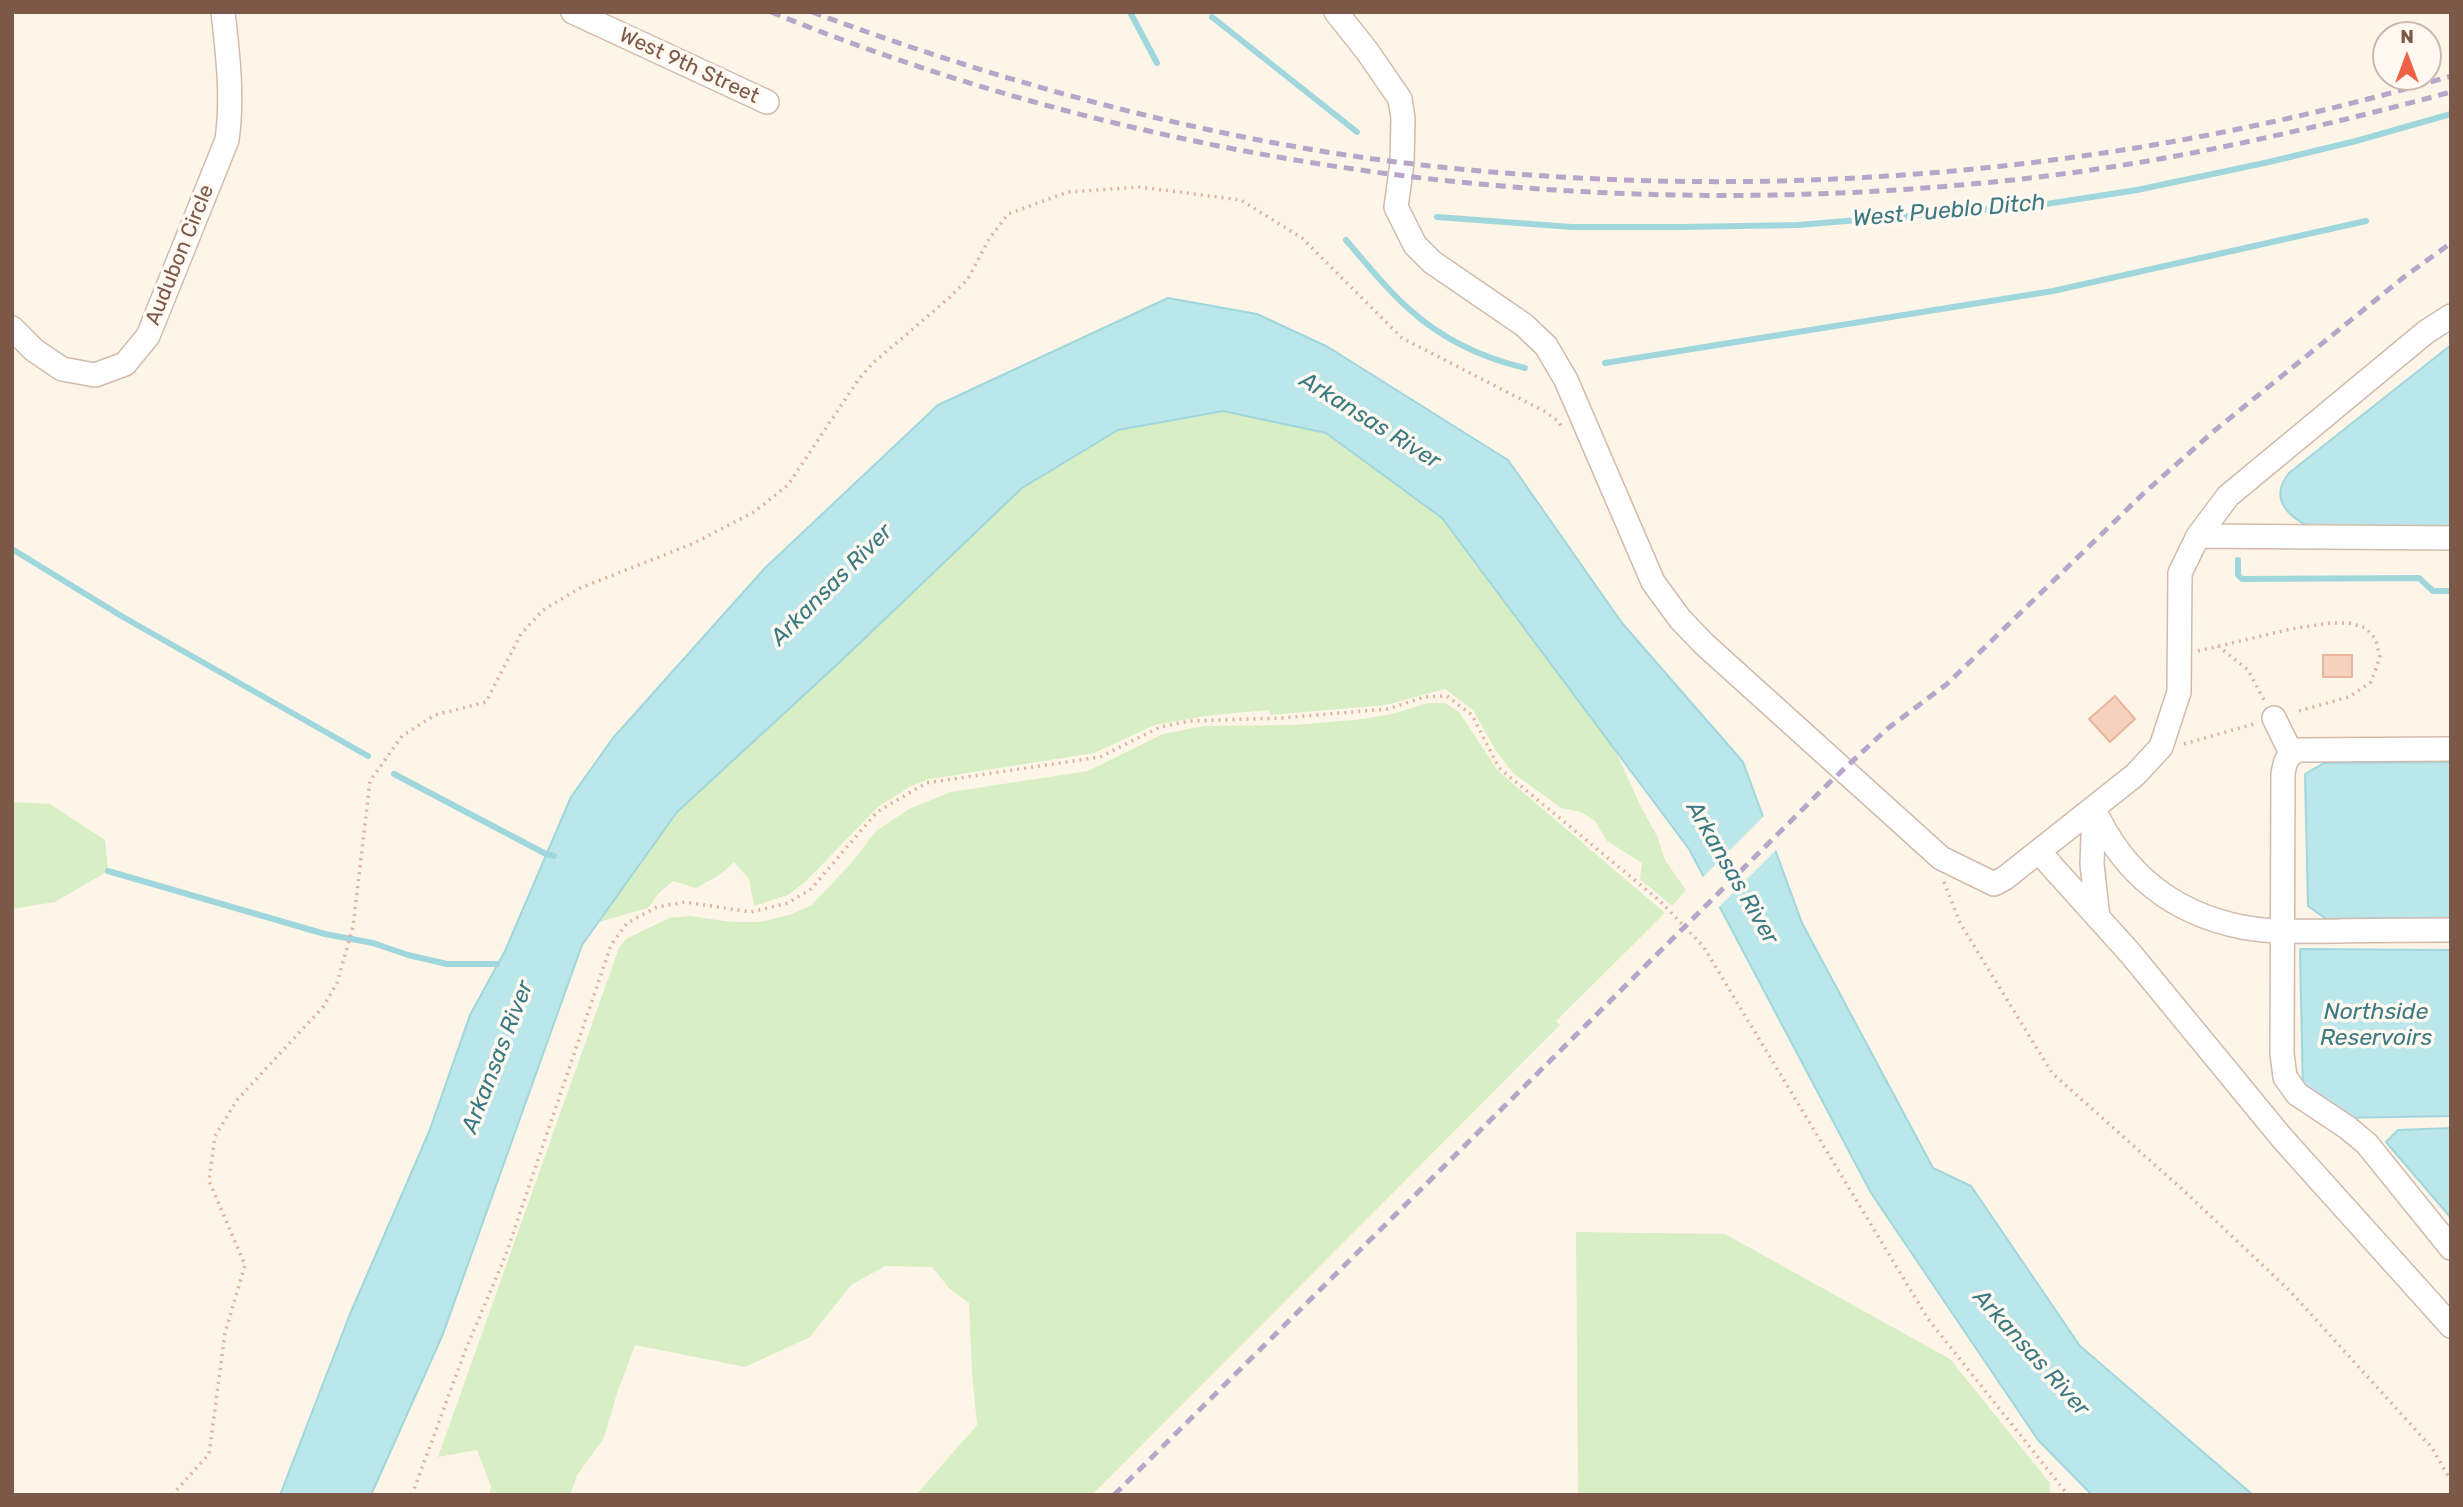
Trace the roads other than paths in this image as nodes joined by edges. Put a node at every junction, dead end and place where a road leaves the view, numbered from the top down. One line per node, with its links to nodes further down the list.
1 (223, 12): 6 (street, Audubon Circle)
2 (573, 12): 4 (street, West 9th Street)
3 (1336, 12): 13 (street)
4 (767, 102)
5 (2451, 316): 7 (street)
6 (12, 328)
7 (2198, 536): 8 (street); 12 (street)
8 (2451, 538)
9 (2274, 718): 11 (street)
10 (2451, 749): 11 (street)
11 (2291, 753): 16 (street)
12 (2094, 809): 13 (street); 14 (street); 16 (street)
13 (2039, 852): 14 (street)
14 (2098, 918): 18 (street)
15 (2451, 930): 16 (street)
16 (2283, 931): 17 (street)
17 (2451, 1248)
18 (2451, 1326)

